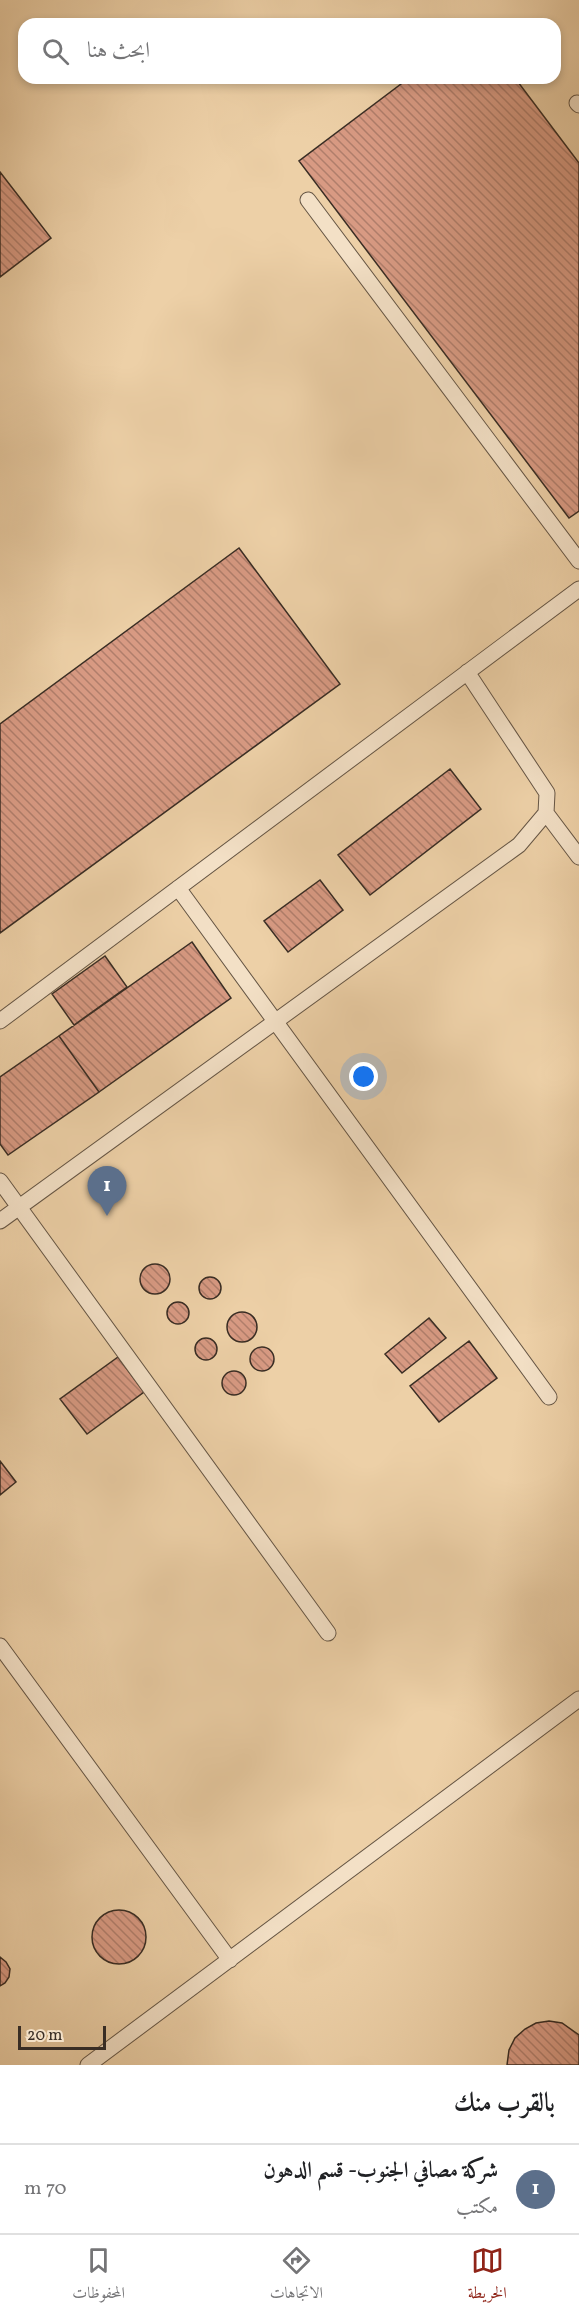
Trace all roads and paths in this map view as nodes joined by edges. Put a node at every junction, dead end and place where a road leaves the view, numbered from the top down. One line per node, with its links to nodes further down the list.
1 (308, 200): 2 (lane)
2 (579, 561)
3 (579, 589): 4 (lane)
4 (467, 672): 5 (lane); 7 (lane)
5 (546, 813): 6 (lane); 9 (lane)
6 (579, 857)
7 (178, 888): 8 (lane); 9 (lane)
8 (0, 1021)
9 (274, 1021): 11 (lane); 13 (lane)
10 (0, 1181): 11 (lane)
11 (19, 1207): 12 (lane); 14 (lane)
12 (0, 1221)
13 (549, 1397)
14 (328, 1633)
15 (0, 1646): 17 (lane)
16 (579, 1699): 17 (lane)
17 (230, 1960): 18 (lane)
18 (88, 2065)

